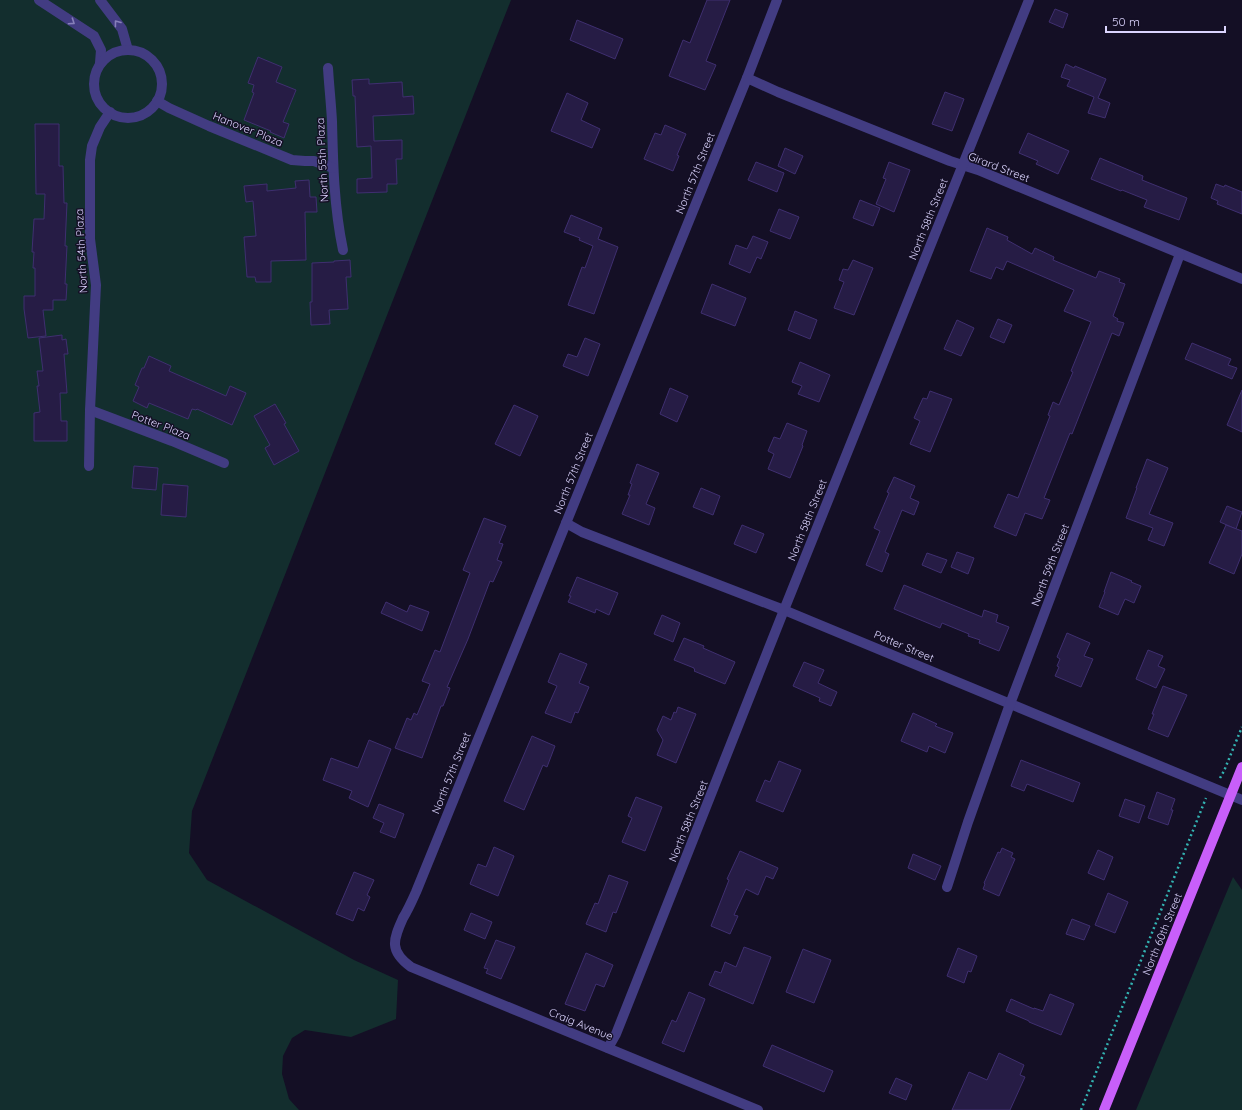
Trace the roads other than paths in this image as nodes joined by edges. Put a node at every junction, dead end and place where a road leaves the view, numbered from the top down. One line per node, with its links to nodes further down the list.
1 (39, 0): 6 (street, one-way to 6)
2 (100, 0): 5 (street, one-way to 2)
3 (777, 0): 8 (street, North 57th Street)
4 (1029, 0): 11 (street, North 58th Street)
5 (128, 50): 6 (street); 9 (street)
6 (100, 63): 10 (street)
7 (328, 68): 12 (street, North 55th Plaza)
8 (747, 78): 11 (street, Girard Street); 19 (street, North 57th Street)
9 (157, 101): 10 (street); 12 (street, Hanover Plaza)
10 (110, 112): 16 (street, North 54th Plaza)
11 (963, 166): 14 (street, Girard Street); 20 (street, North 58th Street)
12 (333, 168): 13 (street, North 55th Plaza)
13 (343, 250)
14 (1180, 254): 15 (street, Girard Street); 21 (street, North 59th Street)
15 (1242, 279)
16 (90, 410): 17 (street, Potter Plaza); 18 (street, North 54th Plaza)
17 (224, 463)
18 (89, 466)
19 (566, 523): 20 (street, Potter Street); 26 (street, North 57th Street)
20 (784, 610): 21 (street, Potter Street); 27 (street, North 58th Street)
21 (1010, 704): 23 (street, Potter Street); 25 (street, North 59th Street)
22 (1242, 767): 23 (main road, North 60th Street)
23 (1231, 796): 24 (street, Potter Street); 29 (main road, North 60th Street)
24 (1242, 800)
25 (946, 887)
26 (398, 955): 27 (street, Craig Avenue)
27 (608, 1048): 28 (street, Craig Avenue)
28 (758, 1110)
29 (1104, 1110)

